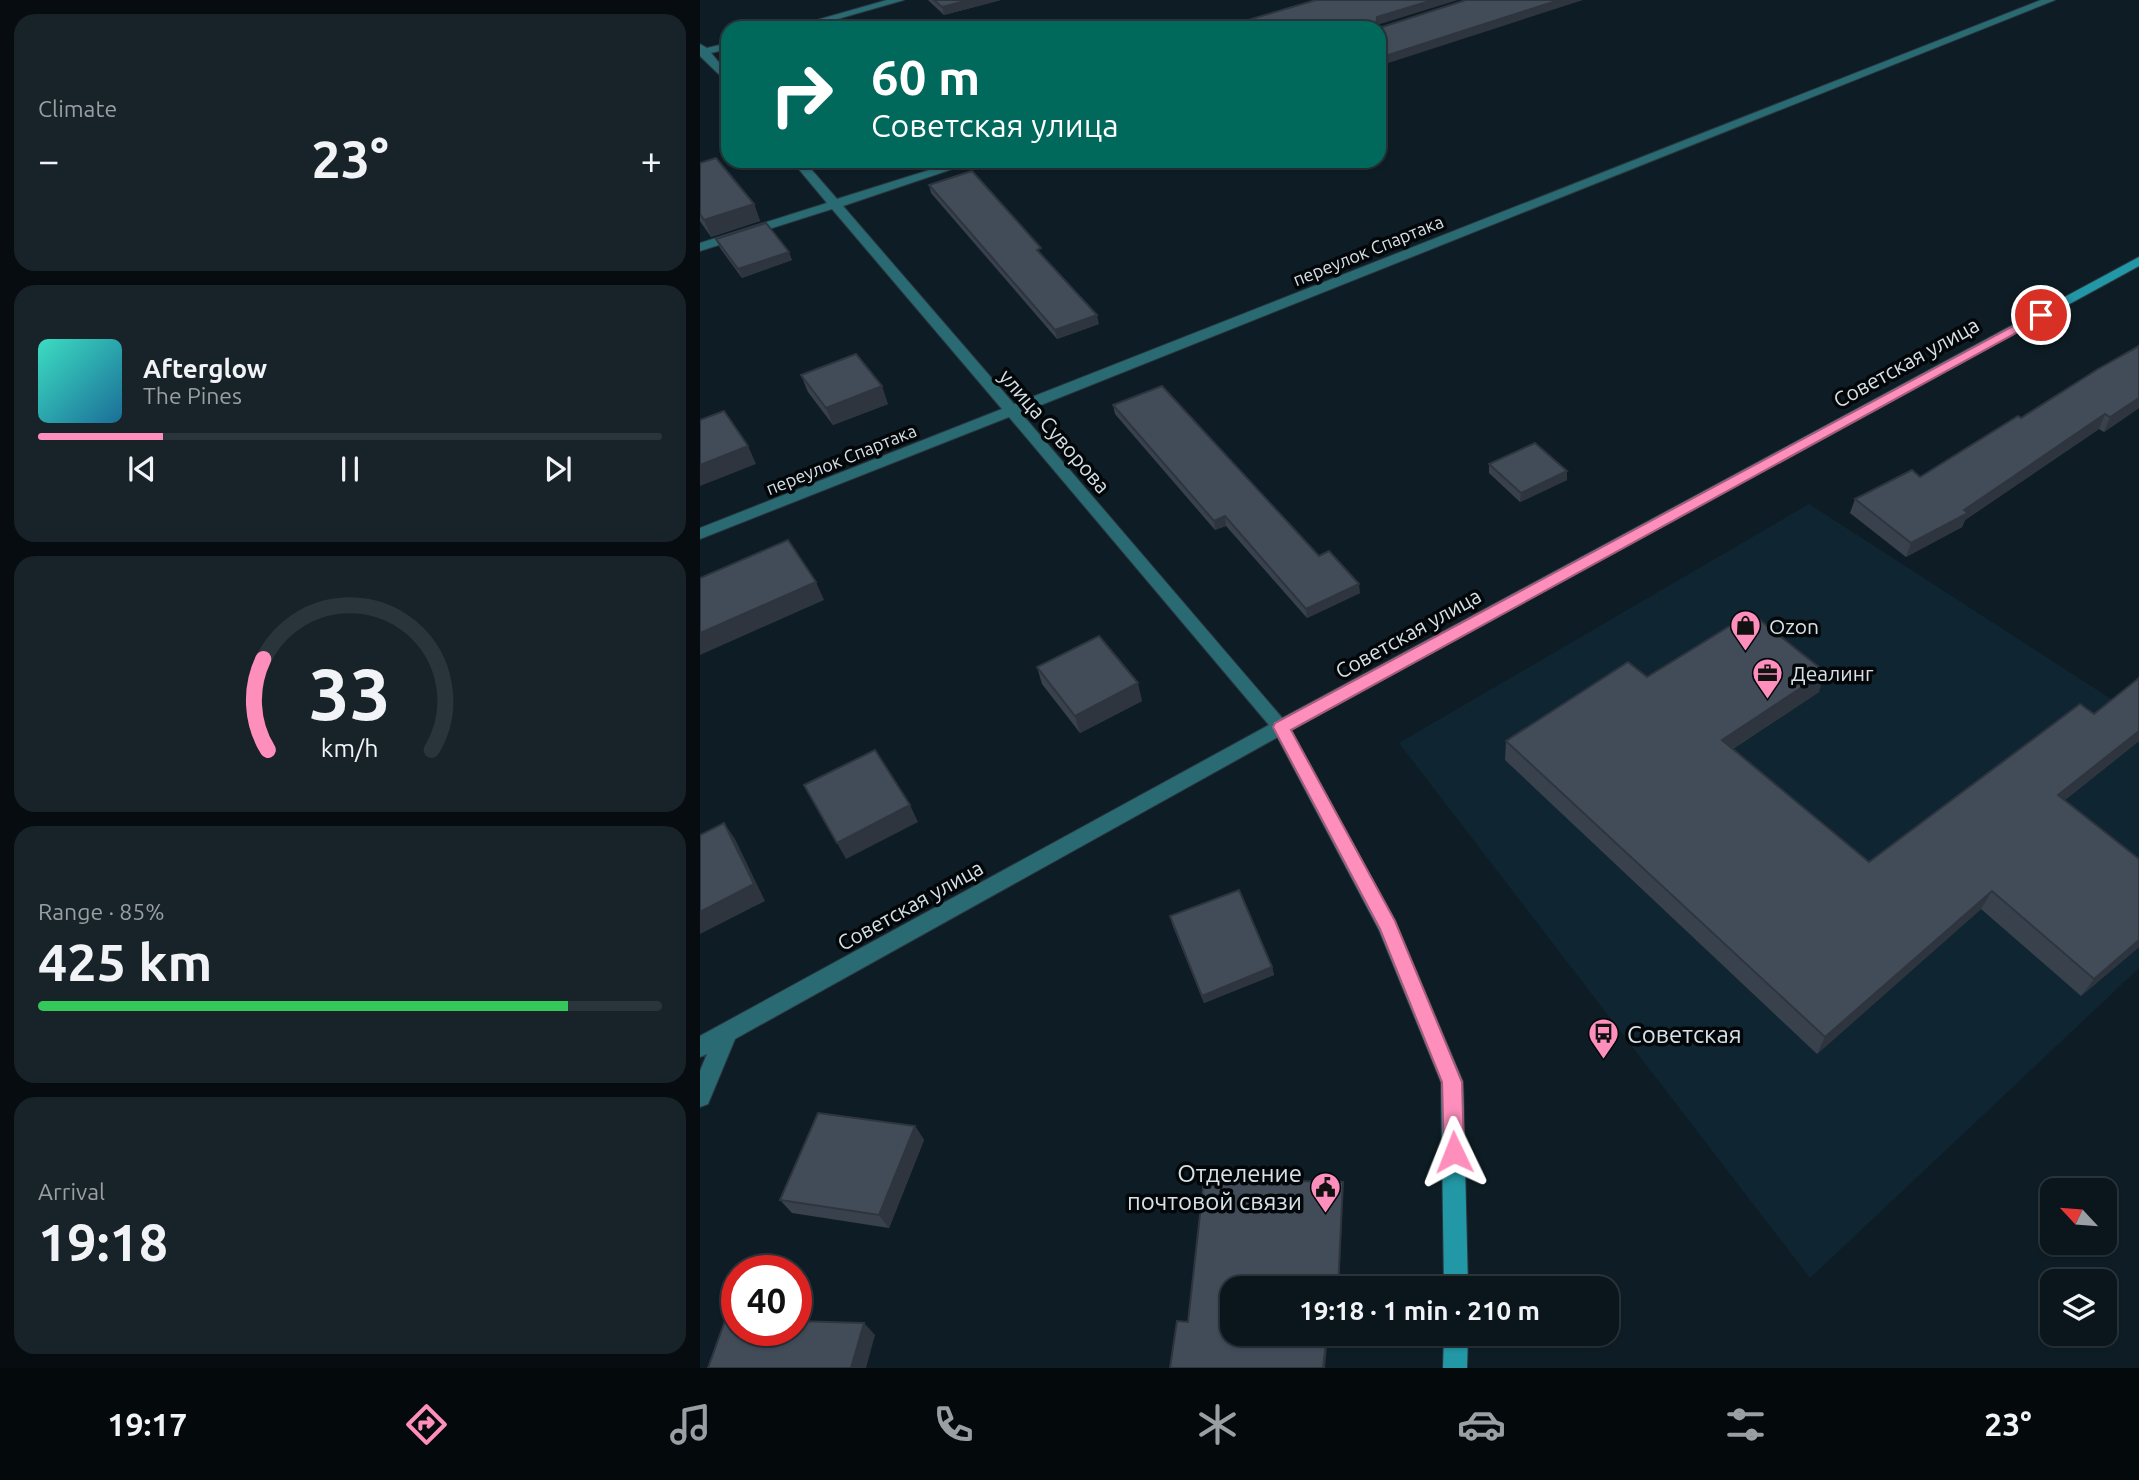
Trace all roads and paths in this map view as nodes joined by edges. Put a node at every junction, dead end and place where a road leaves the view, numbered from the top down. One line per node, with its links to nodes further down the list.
1 (899, 0): 3 (street)
2 (2050, 0): 12 (street, переулок Спартака)
3 (820, 21)
4 (721, 47): 5 (street)
5 (701, 51): 6 (street)
6 (721, 72)
7 (804, 168): 9 (street, улица Суворова)
8 (948, 168): 9 (street)
9 (835, 204): 10 (street); 12 (street, улица Суворова)
10 (700, 247)
11 (2139, 261): 14 (street, Советская улица)
12 (1010, 410): 13 (street, переулок Спартака); 14 (street, улица Суворова)
13 (700, 534)
14 (1281, 727): 15 (street, Советская улица); 18 (street)
15 (727, 1032): 16 (street, Советская улица); 17 (street)
16 (700, 1047)
17 (700, 1097)
18 (1456, 1276)
19 (1455, 1346): 20 (street)
20 (1455, 1368)

